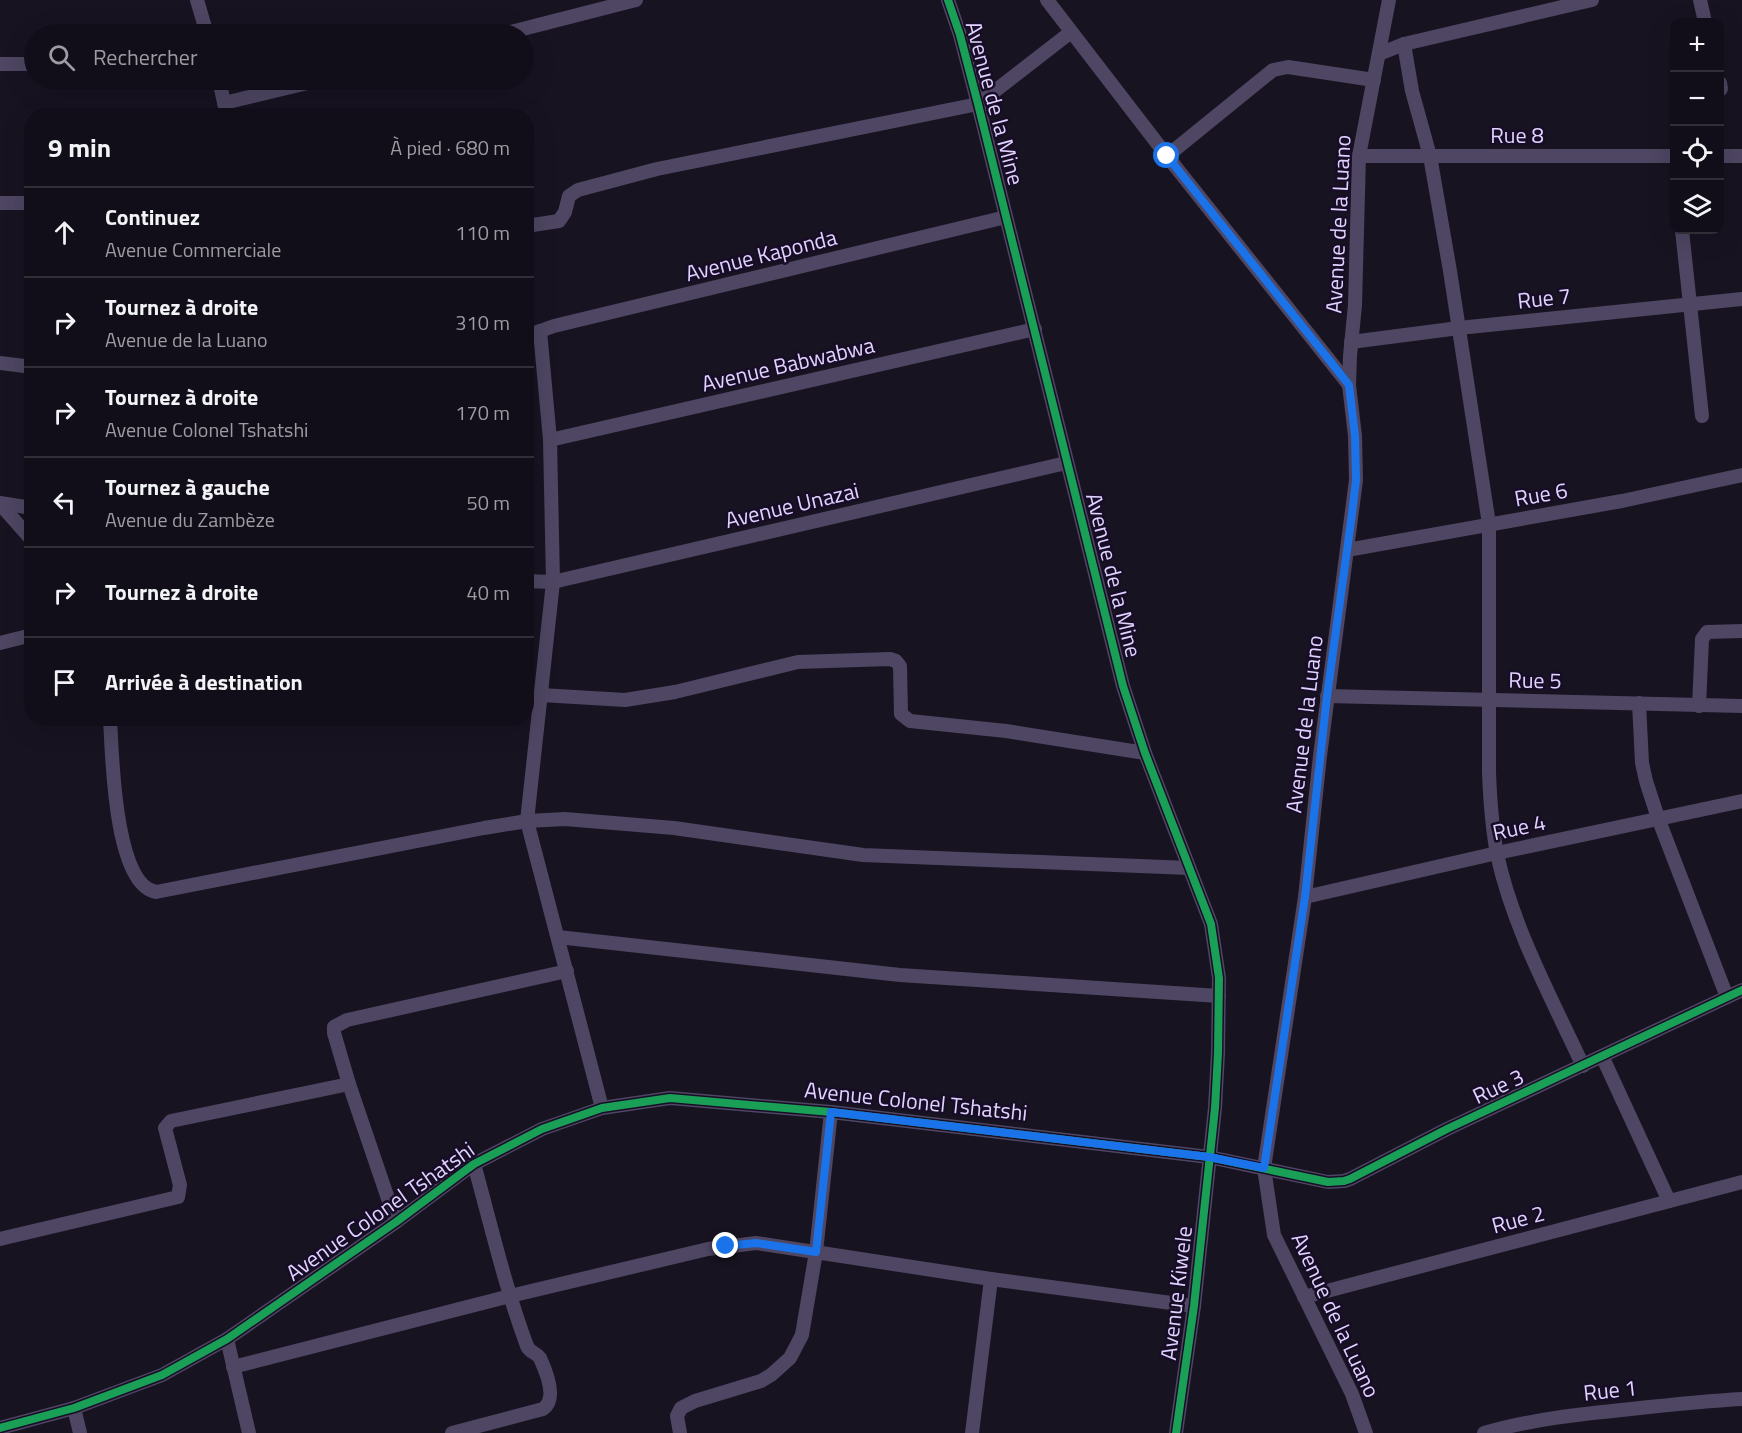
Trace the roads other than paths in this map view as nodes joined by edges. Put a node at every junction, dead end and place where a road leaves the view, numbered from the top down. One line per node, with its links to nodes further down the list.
1 (196, 0): 9 (street)
2 (636, 0): 10 (street)
3 (948, 0): 19 (street, Avenue de la Mine)
4 (1047, 0): 11 (street)
5 (1389, 0): 13 (street, Avenue de la Luano)
6 (1592, 0): 12 (street)
7 (1700, 0): 8 (street)
8 (1704, 18)
9 (204, 24)
10 (534, 26)
11 (1071, 32): 19 (street); 22 (street)
12 (1404, 44): 13 (street); 24 (street)
13 (1379, 54): 16 (street, Avenue de la Luano)
14 (0, 64): 15 (street)
15 (24, 64)
16 (1374, 80): 22 (street); 23 (street, Avenue de la Luano)
17 (221, 90): 20 (street)
18 (287, 90): 21 (street)
19 (978, 104): 30 (street, Avenue de la Mine); 31 (street)
20 (225, 108)
21 (228, 108)
22 (1167, 156): 42 (street)
23 (1359, 156): 24 (street, Rue 8); 39 (street, Avenue de la Luano)
24 (1430, 156): 25 (street, Rue 8); 35 (street)
25 (1670, 156)
26 (1724, 156): 27 (street)
27 (1742, 156)
28 (0, 203): 29 (street)
29 (24, 203)
30 (1006, 217): 36 (street, Avenue de la Mine); 37 (street, Avenue Kaponda)
31 (534, 225)
32 (1682, 234): 34 (street)
33 (1742, 299): 34 (street, Rue 7)
34 (1690, 304): 35 (street, Rue 7); 43 (street)
35 (1459, 328): 39 (street, Rue 7); 49 (street)
36 (1035, 329): 44 (street, Avenue Babwabwa); 45 (street, Avenue de la Mine)
37 (540, 331): 38 (street, Avenue Kaponda); 44 (street)
38 (534, 333)
39 (1351, 342): 42 (street, Avenue de la Luano)
40 (0, 363): 41 (street)
41 (24, 366)
42 (1349, 385): 51 (street, Avenue de la Luano)
43 (1702, 416)
44 (550, 440): 53 (street)
45 (1066, 463): 53 (street, Avenue Unazai); 64 (street, Avenue de la Mine)
46 (1742, 475): 49 (street, Rue 6)
47 (0, 503): 48 (street); 50 (street)
48 (24, 506)
49 (1489, 524): 51 (street, Rue 6); 59 (street)
50 (24, 531)
51 (1347, 550): 58 (street, Avenue de la Luano)
52 (534, 581): 53 (street, Avenue Unazai)
53 (553, 582): 57 (street)
54 (1742, 631): 61 (street)
55 (24, 637): 56 (street)
56 (0, 643)
57 (541, 695): 64 (street); 67 (street)
58 (1327, 696): 59 (street, Rue 5); 70 (street, Avenue de la Luano)
59 (1490, 700): 60 (street, Rue 5); 68 (street)
60 (1639, 703): 61 (street, Rue 5); 66 (street)
61 (1699, 705): 62 (street, Rue 5)
62 (1742, 705)
63 (110, 726): 67 (street)
64 (1145, 753): 69 (street, Avenue de la Mine)
65 (1742, 801): 66 (street, Rue 4)
66 (1658, 818): 68 (street, Rue 4); 75 (street)
67 (527, 821): 69 (street); 71 (street)
68 (1497, 853): 70 (street, Rue 4); 77 (street)
69 (1189, 868): 74 (street, Avenue de la Mine)
70 (1305, 897): 83 (street, Avenue de la Luano)
71 (558, 937): 72 (street); 74 (street)
72 (567, 971): 78 (street); 79 (street)
73 (1742, 990): 75 (street, Rue 3)
74 (1220, 996): 81 (street, Avenue de la Mine)
75 (1727, 997): 76 (street, Rue 3)
76 (1602, 1056): 77 (street, Rue 3); 85 (street)
77 (1583, 1066): 83 (street, Rue 3)
78 (349, 1084): 86 (street); 87 (street)
79 (602, 1108): 80 (street, Avenue Colonel Tshatshi); 82 (street, Avenue Colonel Tshatshi)
80 (831, 1112): 81 (street, Avenue Colonel Tshatshi); 88 (street)
81 (1209, 1157): 83 (street, Avenue Colonel Tshatshi); 92 (street, Avenue Kiwele)
82 (474, 1164): 86 (street, Avenue Colonel Tshatshi); 90 (street)
83 (1264, 1168): 91 (street, Avenue de la Luano)
84 (1742, 1182): 85 (street, Rue 2)
85 (1669, 1201): 91 (street, Rue 2)
86 (396, 1222): 93 (street, Avenue Colonel Tshatshi)
87 (0, 1239)
88 (816, 1252): 89 (street); 90 (street); 101 (street)
89 (991, 1279): 92 (street); 102 (street)
90 (510, 1296): 94 (street); 100 (street)
91 (1304, 1296): 104 (street, Avenue de la Luano)
92 (1194, 1306): 103 (street, Avenue Kiwele)
93 (227, 1339): 94 (street); 96 (street, Avenue Colonel Tshatshi)
94 (233, 1367): 99 (street)
95 (1742, 1399): 105 (street, Rue 1)
96 (74, 1408): 97 (street, Avenue Colonel Tshatshi); 98 (street)
97 (0, 1428)
98 (80, 1433)
99 (249, 1433)
100 (452, 1433)
101 (680, 1433)
102 (972, 1433)
103 (1176, 1433)
104 (1366, 1433)
105 (1484, 1433)

